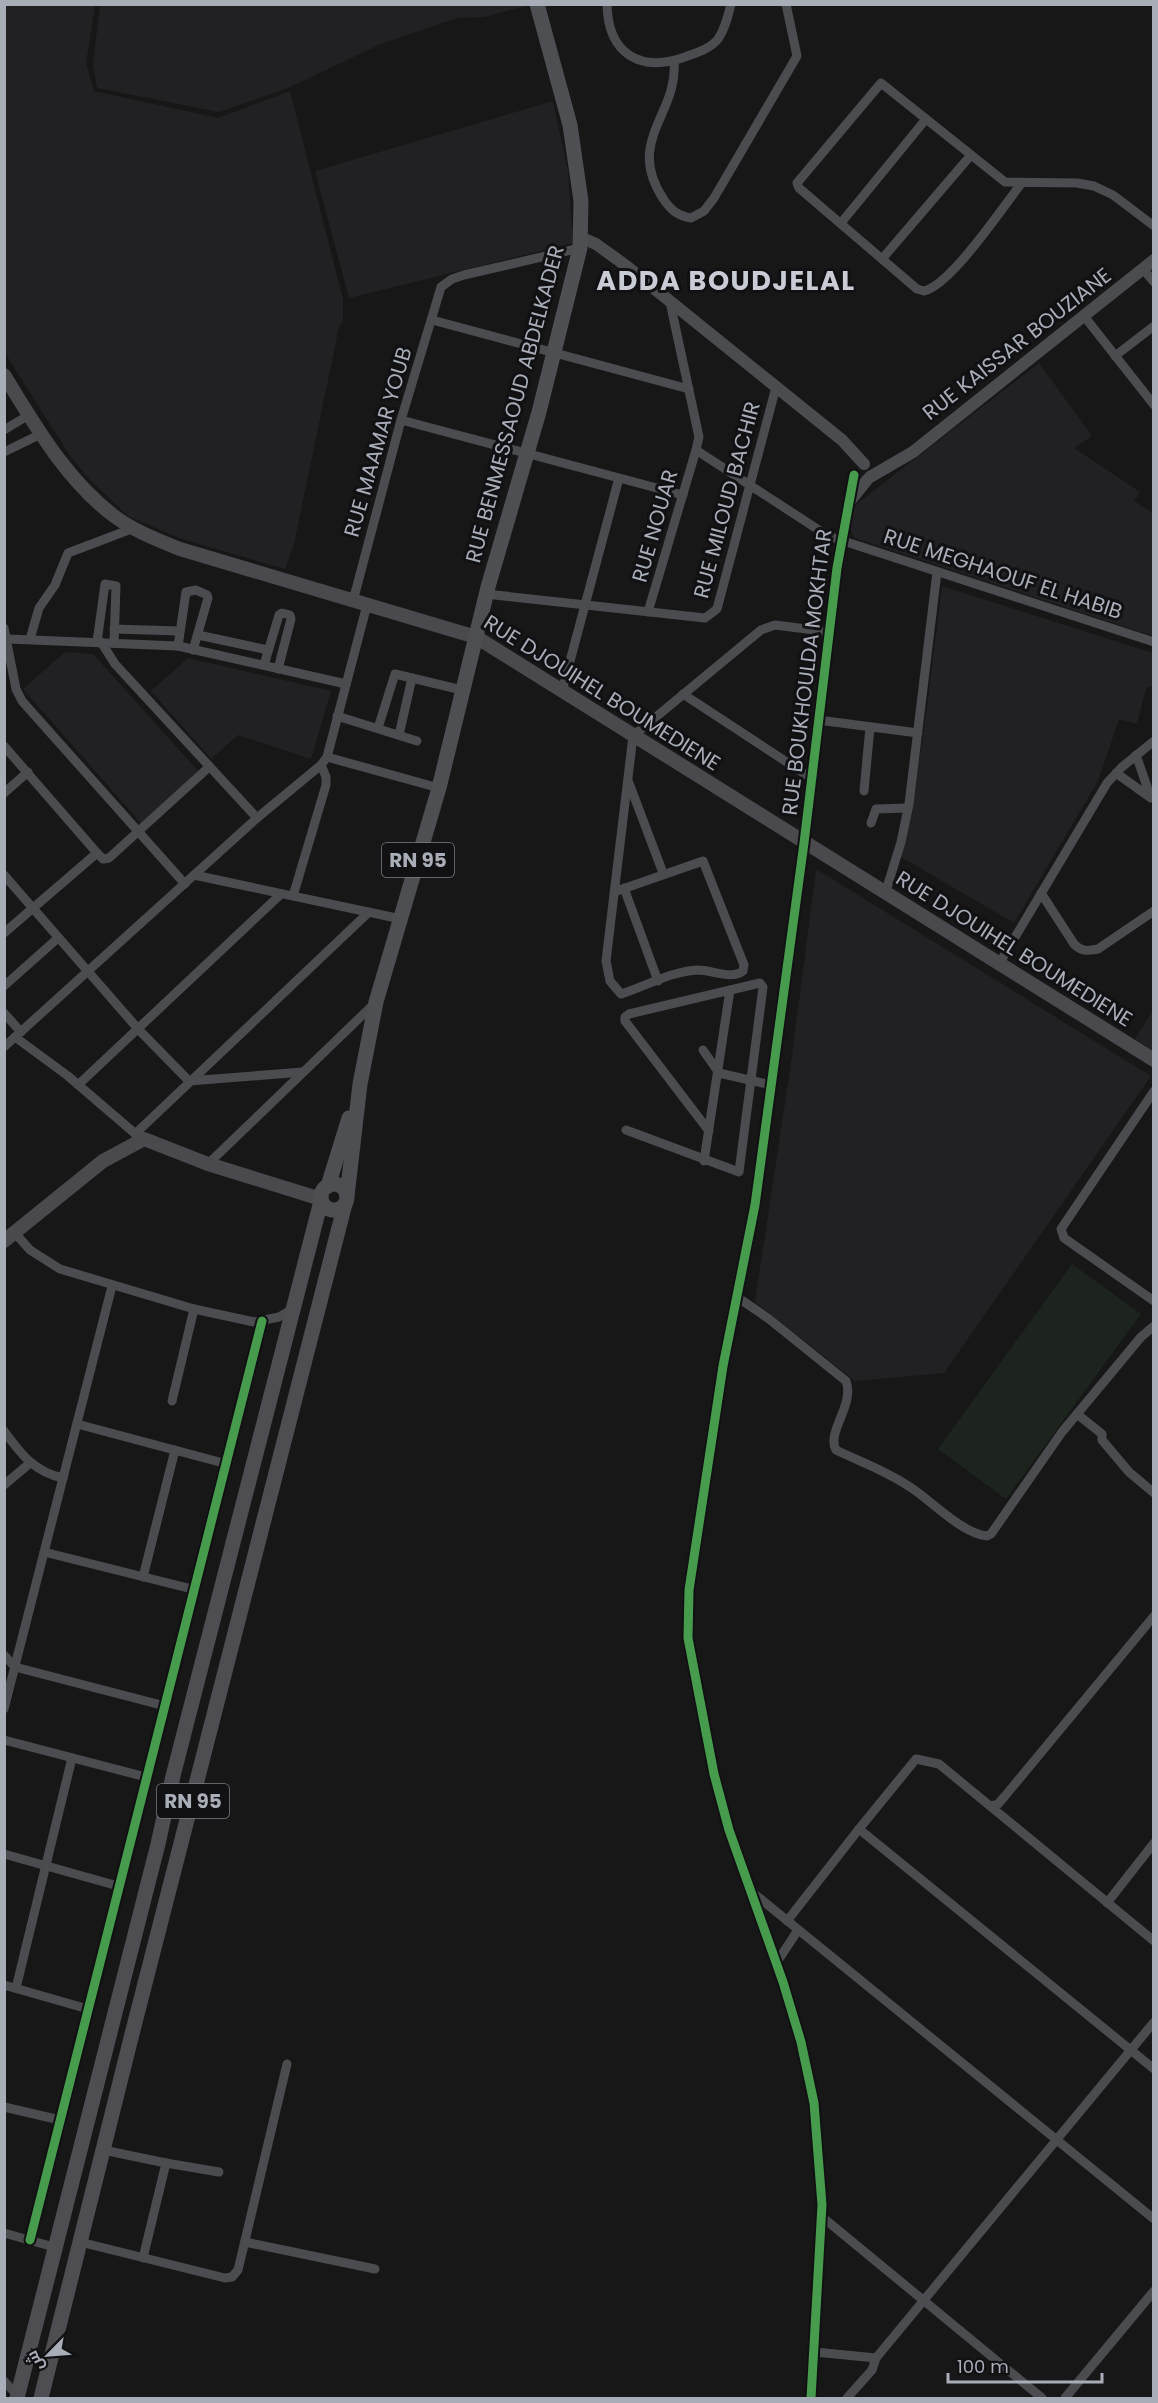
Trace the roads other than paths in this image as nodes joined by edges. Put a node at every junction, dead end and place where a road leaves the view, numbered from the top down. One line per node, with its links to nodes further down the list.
1 (537, 4): 11 (main road, RUE BENMESSAOUD ABDELKADER)
2 (607, 4): 5 (street)
3 (731, 4): 5 (street)
4 (786, 4): 5 (street)
5 (674, 61)
6 (926, 119): 7 (street); 9 (street); 9 (street)
7 (970, 155): 8 (street); 12 (street)
8 (1021, 184): 10 (street); 12 (street)
9 (841, 223): 12 (street)
10 (1154, 226)
11 (580, 243): 16 (street); 18 (street, RUE MAAMAR YOUB); 20 (main road, RUE BENMESSAOUD ABDELKADER)
12 (882, 259)
13 (1154, 260): 14 (street, RUE KAISSAR BOUZIANE)
14 (1143, 269): 15 (street); 17 (street, RUE KAISSAR BOUZIANE)
15 (1154, 282)
16 (670, 302): 23 (street); 24 (street, RUE NOUAR)
17 (1084, 316): 21 (street); 34 (street, RUE KAISSAR BOUZIANE)
18 (432, 320): 20 (street); 27 (street, RUE MAAMAR YOUB)
19 (1154, 326): 21 (street)
20 (554, 353): 24 (street); 33 (main road, RUE BENMESSAOUD ABDELKADER)
21 (1115, 356): 25 (street)
22 (4, 375): 26 (main road, RUE DJOUIHEL BOUMEDIENE)
23 (777, 387): 29 (street); 37 (street, RUE MILOUD BACHIR)
24 (689, 389): 31 (street, RUE NOUAR)
25 (1152, 399)
26 (29, 415): 28 (street); 30 (main road, RUE DJOUIHEL BOUMEDIENE)
27 (401, 420): 33 (street); 44 (street, RUE MAAMAR YOUB)
28 (4, 430)
29 (831, 432): 34 (street); 35 (street)
30 (41, 434): 32 (street); 40 (main road, RUE DJOUIHEL BOUMEDIENE)
31 (696, 450): 37 (street, RUE MEGHAOUF EL HABIB); 38 (street, RUE NOUAR)
32 (4, 452)
33 (527, 454): 36 (street); 43 (main road, RUE BENMESSAOUD ABDELKADER)
34 (867, 471): 35 (street); 39 (street)
35 (854, 474): 39 (street, RUE BOUKHOULDA MOKHTAR)
36 (619, 478): 38 (street); 46 (street)
37 (750, 484): 41 (street, RUE MEGHAOUF EL HABIB); 47 (street, RUE MILOUD BACHIR)
38 (683, 495): 47 (street, RUE NOUAR)
39 (847, 504): 41 (street, RUE BOUKHOULDA MOKHTAR)
40 (134, 528): 44 (main road, RUE DJOUIHEL BOUMEDIENE); 55 (street)
41 (841, 541): 42 (street, RUE MEGHAOUF EL HABIB); 51 (street, RUE BOUKHOULDA MOKHTAR)
42 (937, 572): 57 (street, RUE MEGHAOUF EL HABIB); 73 (street)
43 (486, 594): 46 (street); 53 (main road, RUE BENMESSAOUD ABDELKADER)
44 (353, 601): 45 (main road, RUE DJOUIHEL BOUMEDIENE)
45 (367, 605): 53 (main road, RUE DJOUIHEL BOUMEDIENE); 65 (street)
46 (585, 605): 47 (street); 67 (street)
47 (648, 612)
48 (4, 627): 54 (street)
49 (114, 629): 50 (street); 56 (street); 58 (street)
50 (179, 631): 52 (street); 59 (street)
51 (830, 632): 68 (street); 70 (street, RUE BOUKHOULDA MOKHTAR)
52 (198, 634): 60 (street); 61 (street)
53 (476, 637): 66 (main road, RN 95); 67 (main road, RUE DJOUIHEL BOUMEDIENE)
54 (8, 639): 55 (street); 93 (street)
55 (30, 639): 56 (street)
56 (99, 642): 58 (street); 81 (street)
57 (1154, 642)
58 (114, 643): 59 (street)
59 (178, 646): 60 (street)
60 (194, 650): 62 (street)
61 (268, 650): 62 (street); 63 (street)
62 (264, 665): 63 (street)
63 (278, 669): 65 (street)
64 (412, 678): 66 (street); 72 (street); 74 (street)
65 (346, 684): 69 (street)
66 (462, 690): 86 (main road, RN 95)
67 (562, 691): 75 (main road, RUE DJOUIHEL BOUMEDIENE)
68 (683, 694): 75 (street); 84 (street)
69 (337, 717): 72 (street); 80 (street)
70 (818, 720): 71 (street); 84 (street, RUE BOUKHOULDA MOKHTAR)
71 (870, 727): 73 (street); 87 (street)
72 (378, 728): 74 (street)
73 (918, 733): 90 (street)
74 (399, 735): 76 (street)
75 (633, 736): 85 (street); 94 (main road, RUE DJOUIHEL BOUMEDIENE)
76 (417, 741)
77 (1154, 741): 79 (street)
78 (4, 746): 82 (street)
79 (1136, 755): 83 (street); 89 (street)
80 (324, 761): 86 (street); 91 (street); 105 (street)
81 (209, 766): 91 (street); 93 (street)
82 (28, 772): 88 (street); 95 (street)
83 (1116, 773): 89 (street); 102 (street)
84 (811, 778): 94 (street, RUE BOUKHOULDA MOKHTAR)
85 (628, 780): 96 (street); 101 (street)
86 (439, 789): 109 (main road, RN 95)
87 (864, 791)
88 (4, 793)
89 (1152, 799)
90 (908, 808): 92 (street); 104 (street)
91 (257, 818): 98 (street)
92 (871, 822)
93 (138, 832): 95 (street); 99 (street)
94 (804, 843): 104 (main road, RUE DJOUIHEL BOUMEDIENE); 130 (street, RUE BOUKHOULDA MOKHTAR)
95 (97, 853): 106 (street)
96 (663, 873): 100 (street); 114 (street)
97 (4, 875): 106 (street)
98 (194, 875): 99 (street); 103 (street)
99 (184, 884): 113 (street)
100 (624, 888): 101 (street); 114 (street)
101 (615, 892): 114 (street)
102 (1041, 893): 107 (street); 112 (street)
103 (281, 894): 105 (street); 119 (street)
104 (885, 894): 112 (main road, RUE DJOUIHEL BOUMEDIENE)
105 (293, 896): 108 (street)
106 (33, 908): 110 (street); 111 (street)
107 (1154, 911)
108 (369, 912): 109 (street); 127 (street)
109 (401, 919): 117 (main road, RN 95)
110 (4, 933)
111 (58, 938): 113 (street); 115 (street)
112 (999, 964): 123 (main road, RUE DJOUIHEL BOUMEDIENE)
113 (87, 972): 119 (street); 120 (street)
114 (658, 981)
115 (4, 986)
116 (730, 990): 125 (street); 126 (street); 133 (street)
117 (376, 1002): 124 (street); 128 (main road, RN 95)
118 (4, 1013): 120 (street)
119 (139, 1030): 127 (street); 129 (street)
120 (18, 1034): 121 (street); 129 (street)
121 (4, 1047)
122 (703, 1050): 125 (street)
123 (1154, 1060)
124 (303, 1072): 127 (street); 136 (street)
125 (718, 1073): 126 (street); 133 (street)
126 (752, 1079): 130 (street); 135 (street)
127 (189, 1081): 134 (street)
128 (360, 1084): 137 (main road, RN 95); 138 (main road, RN 95)
129 (78, 1085): 134 (street)
130 (771, 1085): 141 (street, RUE BOUKHOULDA MOKHTAR)
131 (1154, 1091): 142 (street)
132 (626, 1130): 135 (street)
133 (709, 1131): 135 (street)
134 (139, 1136): 136 (main road); 139 (main road)
135 (704, 1161)
136 (208, 1164): 137 (main road)
137 (323, 1194): 138 (main road); 138 (main road); 143 (highway, RN 95)
138 (346, 1200): 190 (highway, RN 95)
139 (10, 1237): 140 (street)
140 (112, 1286): 144 (street); 149 (street)
141 (737, 1297): 148 (street); 174 (street, RUE BOUKHOULDA MOKHTAR)
142 (1154, 1301)
143 (294, 1308): 145 (street); 199 (highway, RN 95)
144 (194, 1309): 145 (street); 147 (street)
145 (262, 1321): 153 (street)
146 (1154, 1326): 148 (street)
147 (172, 1401)
148 (1077, 1414): 156 (street)
149 (77, 1424): 151 (street); 154 (street)
150 (4, 1431): 152 (street)
151 (175, 1450): 153 (street); 158 (street)
152 (30, 1463): 154 (street); 155 (street)
153 (227, 1464): 159 (street)
154 (63, 1478): 157 (street)
155 (4, 1485)
156 (1154, 1493)
157 (44, 1552): 158 (street); 162 (street)
158 (143, 1577): 159 (street)
159 (196, 1590): 163 (street)
160 (1154, 1616): 168 (street)
161 (4, 1655): 162 (street)
162 (15, 1667): 163 (street); 164 (street)
163 (165, 1706): 167 (street)
164 (4, 1710)
165 (4, 1740): 166 (street)
166 (72, 1758): 167 (street); 172 (street)
167 (146, 1777): 173 (street)
168 (990, 1806): 169 (street); 175 (street)
169 (859, 1828): 176 (street); 184 (street)
170 (1154, 1843): 175 (street)
171 (4, 1854): 172 (street)
172 (46, 1865): 173 (street); 181 (street)
173 (118, 1886): 182 (street)
174 (750, 1891): 176 (street); 179 (street, RUE BOUKHOULDA MOKHTAR)
175 (1107, 1903): 178 (street)
176 (787, 1921): 177 (street)
177 (798, 1930): 179 (street); 189 (street)
178 (1154, 1941)
179 (777, 1962): 193 (street, RUE BOUKHOULDA MOKHTAR)
180 (4, 1984): 181 (street)
181 (16, 1988): 182 (street)
182 (87, 2009): 188 (street)
183 (1154, 2022): 184 (street)
184 (1130, 2050): 186 (street); 189 (street)
185 (287, 2064): 198 (street)
186 (1154, 2069)
187 (4, 2107): 188 (street)
188 (60, 2120): 196 (street)
189 (1057, 2140): 194 (street); 203 (street)
190 (103, 2150): 191 (street); 197 (highway, RN 95)
191 (166, 2163): 192 (street); 200 (street)
192 (219, 2172)
193 (821, 2216): 203 (street); 204 (street, RUE BOUKHOULDA MOKHTAR)
194 (1154, 2219)
195 (4, 2233): 196 (street)
196 (30, 2240): 199 (street)
197 (80, 2242): 200 (street); 208 (highway, RN 95)
198 (245, 2242): 200 (street); 201 (street)
199 (54, 2247): 207 (highway, RN 95)
200 (143, 2258)
201 (375, 2269)
202 (1154, 2291): 212 (street)
203 (924, 2300): 205 (street); 211 (street)
204 (815, 2352): 205 (street); 209 (street, RUE BOUKHOULDA MOKHTAR)
205 (876, 2358): 210 (street)
206 (4, 2380): 207 (street)
207 (17, 2397)
208 (41, 2398)
209 (812, 2398)
210 (847, 2398)
211 (1042, 2398)
212 (1065, 2398)

